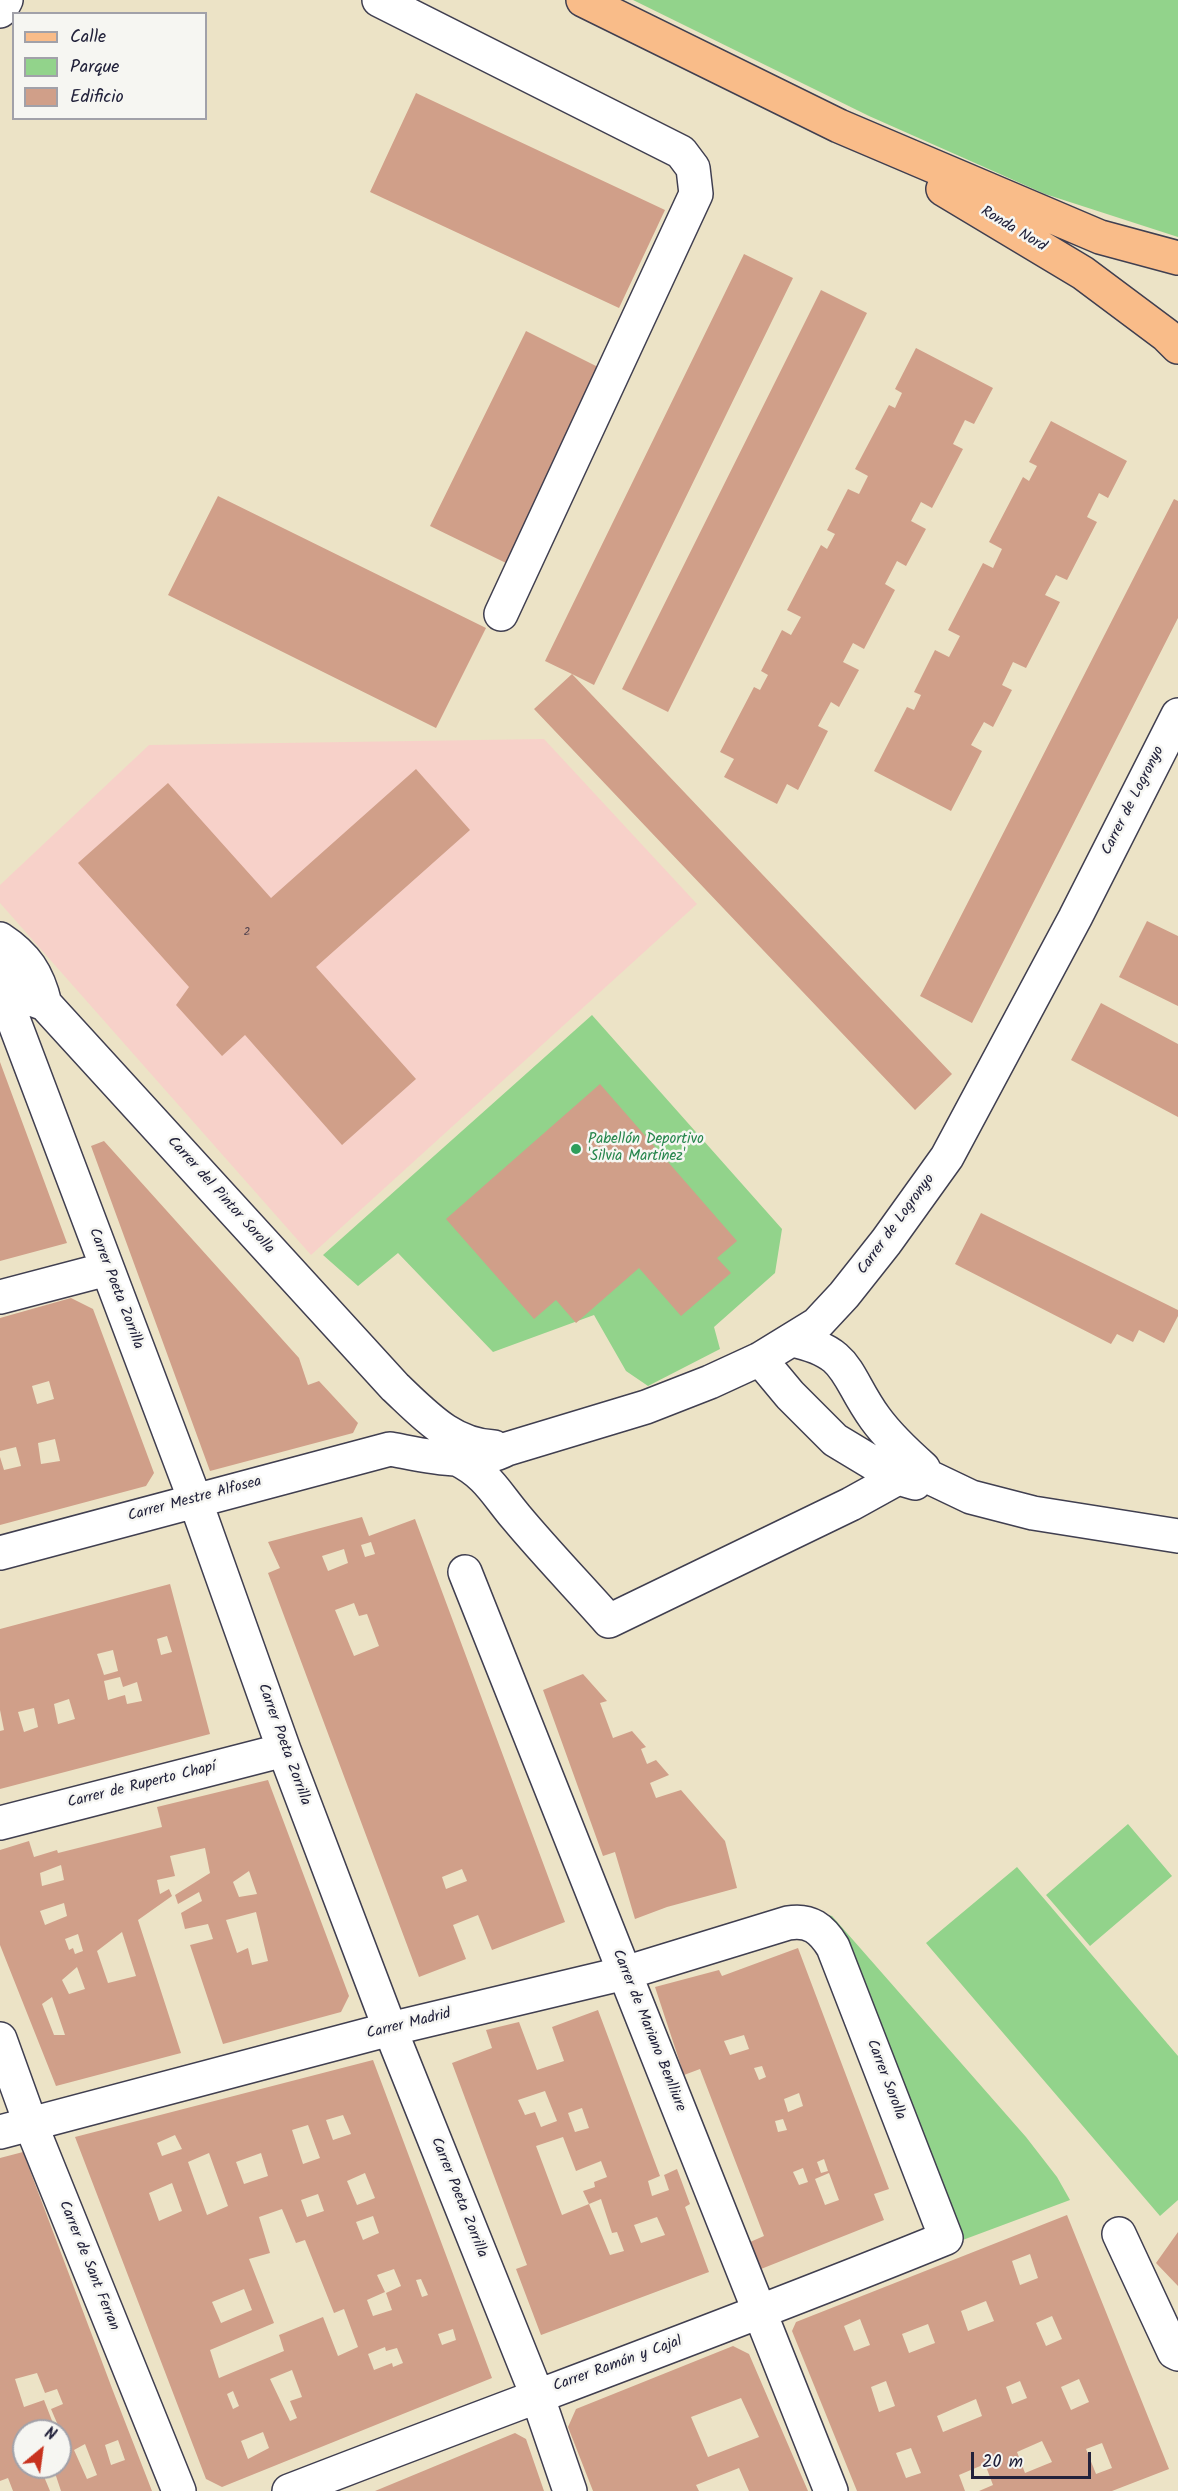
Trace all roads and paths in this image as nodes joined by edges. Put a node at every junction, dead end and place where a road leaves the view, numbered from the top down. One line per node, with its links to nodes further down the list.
1 (6, 0): 4 (street)
2 (379, 0): 8 (street)
3 (583, 0): 5 (main road, Ronda Nord)
4 (0, 11)
5 (839, 126): 6 (main road, Ronda Nord); 7 (main road, Ronda Nord)
6 (1178, 258)
7 (1178, 347)
8 (501, 615)
9 (1178, 715): 14 (street, Carrer de Logronyo)
10 (0, 939): 12 (street, Carrer del Pintor Sorolla)
11 (1, 987): 12 (street); 13 (street, Carrer Poeta Zorrilla)
12 (45, 1004): 19 (street, Carrer del Pintor Sorolla)
13 (107, 1269): 15 (street); 24 (street, Carrer Poeta Zorrilla)
14 (844, 1295): 16 (street, Carrer de Logronyo); 18 (street)
15 (0, 1296)
16 (792, 1340): 17 (street, Carrer de Logronyo); 18 (street)
17 (760, 1359): 21 (street, Carrer de Logronyo); 23 (street)
18 (839, 1360): 23 (street)
19 (395, 1387): 20 (street); 21 (street, Carrer del Pintor Sorolla)
20 (390, 1449): 22 (street, Carrer de Logronyo); 24 (street, Carrer Mestre Alfosea)
21 (507, 1449): 22 (street, Carrer de Logronyo)
22 (457, 1459): 23 (street)
23 (912, 1477): 25 (street)
24 (195, 1500): 26 (street, Carrer Mestre Alfosea); 28 (street, Carrer Poeta Zorrilla)
25 (1178, 1536)
26 (0, 1553)
27 (465, 1572): 31 (street, Carrer de Mariano Benlliure)
28 (284, 1749): 29 (street, Carrer de Ruperto Chapí); 32 (street, Carrer Poeta Zorrilla)
29 (0, 1823)
30 (817, 1927): 31 (street, Carrer Madrid); 36 (street, Carrer Sorolla)
31 (625, 1973): 32 (street, Carrer Madrid); 37 (street, Carrer de Mariano Benlliure)
32 (390, 2029): 34 (street, Carrer Madrid); 39 (street, Carrer Poeta Zorrilla)
33 (0, 2038): 34 (street, Carrer de Sant Ferran)
34 (15, 2129): 40 (street, Carrer de Sant Ferran)
35 (1119, 2234): 38 (street)
36 (946, 2238): 37 (street, Carrer Ramón y Cajal)
37 (761, 2314): 39 (street, Carrer Ramón y Cajal); 43 (street, Carrer de Mariano Benlliure)
38 (1178, 2354)
39 (537, 2395): 41 (street, Carrer Ramón y Cajal); 42 (street, Carrer Poeta Zorrilla)
40 (180, 2491)
41 (289, 2491)
42 (570, 2491)
43 (831, 2491)

